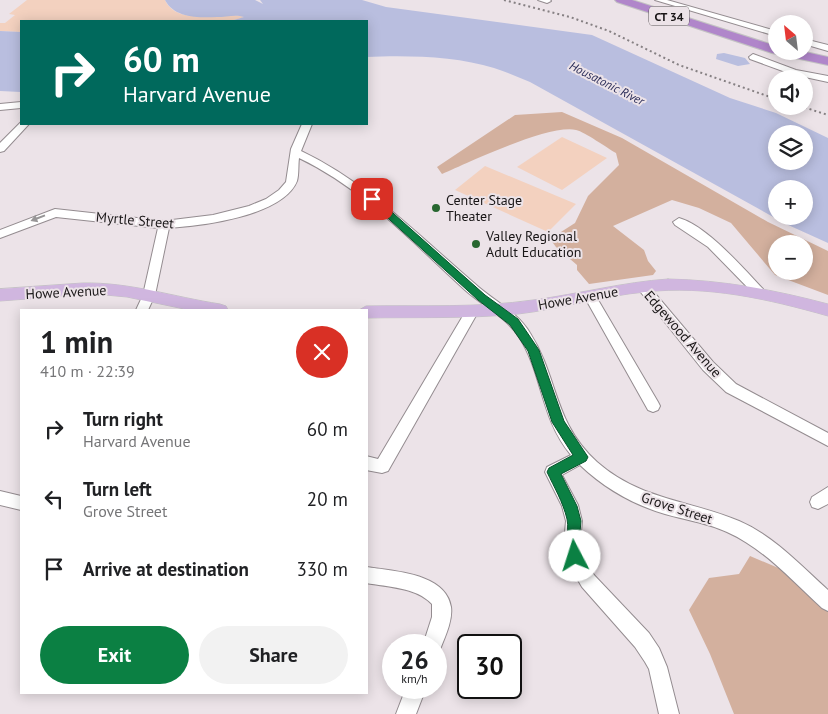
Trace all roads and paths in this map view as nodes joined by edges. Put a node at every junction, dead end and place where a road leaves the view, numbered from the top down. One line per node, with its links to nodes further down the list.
1 (621, 0): 6 (highway, CT 34)
2 (638, 0): 6 (highway, CT 34)
3 (658, 0): 5 (street)
4 (682, 0): 5 (street)
5 (672, 4): 7 (street)
6 (720, 30): 8 (highway, CT 34); 10 (highway, CT 34)
7 (768, 32)
8 (768, 42)
9 (813, 44): 11 (street)
10 (768, 47)
11 (828, 48)
12 (813, 52): 13 (highway)
13 (828, 55)
14 (753, 57): 17 (street)
15 (813, 58): 16 (highway)
16 (828, 61)
17 (828, 80)
18 (20, 105): 19 (street)
19 (0, 107)
20 (23, 125): 22 (street)
21 (306, 125): 23 (street, Myrtle Street)
22 (0, 149)
23 (295, 152): 25 (street, Myrtle Street); 33 (street, Grove Street)
24 (679, 222): 28 (street)
25 (164, 225): 26 (street, Myrtle Street, one-way to 26); 31 (street)
26 (0, 234)
27 (643, 287): 28 (main road, Howe Avenue); 30 (main road, Howe Avenue); 38 (street, Edgewood Avenue)
28 (759, 292): 34 (main road, Howe Avenue)
29 (0, 294): 31 (main road, Howe Avenue)
30 (590, 296): 33 (main road, Howe Avenue); 37 (street)
31 (146, 303): 32 (main road, Howe Avenue)
32 (209, 309)
33 (498, 310): 36 (main road, Howe Avenue); 39 (street, Grove Street)
34 (828, 310)
35 (368, 312): 36 (main road, Howe Avenue)
36 (472, 312): 40 (street)
37 (653, 406)
38 (828, 440)
39 (582, 457): 44 (street, Grove Street); 48 (street)
40 (368, 463)
41 (0, 498): 42 (street)
42 (20, 503)
43 (368, 575): 45 (street)
44 (828, 602)
45 (435, 634)
46 (412, 699): 47 (street)
47 (406, 714)
48 (669, 714)

